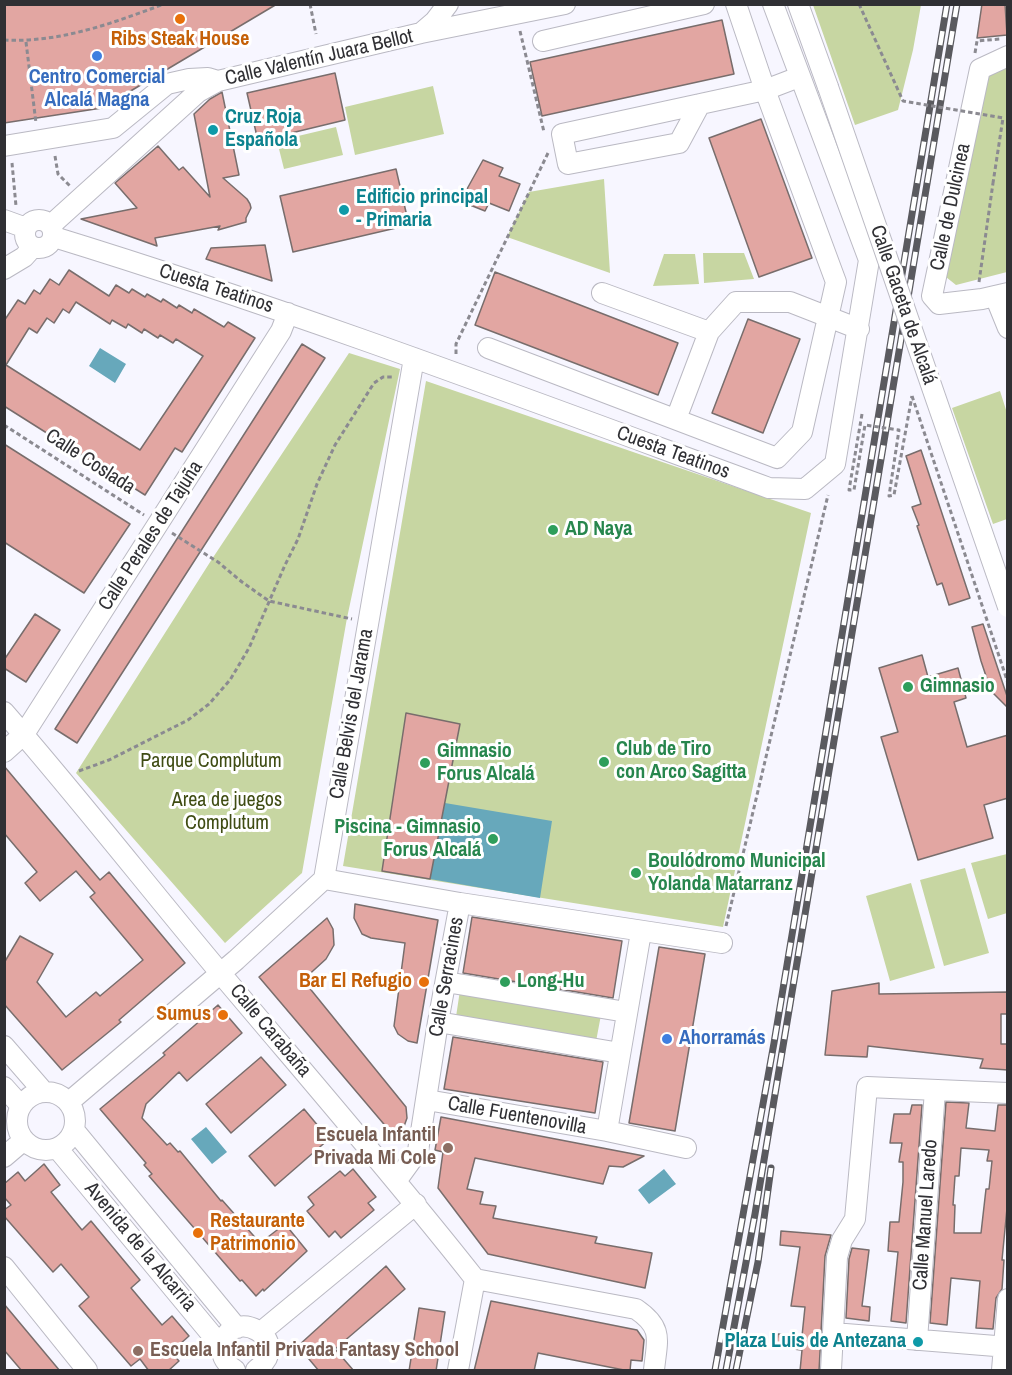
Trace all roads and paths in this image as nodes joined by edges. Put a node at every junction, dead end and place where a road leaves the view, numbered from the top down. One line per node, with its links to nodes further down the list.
1 (164, 4): 17 (path)
2 (310, 4): 14 (path)
3 (448, 4): 13 (street)
4 (455, 4): 12 (street)
5 (565, 4): 11 (street, Calle Valentín Juara Bellot)
6 (704, 4): 16 (street)
7 (736, 4): 21 (street)
8 (773, 4): 19 (street)
9 (798, 4): 51 (street, Calle Gaceta de Alcalá, bridge)
10 (859, 4): 34 (path, bridge)
11 (516, 16): 12 (street, Calle Valentín Juara Bellot); 24 (path)
12 (478, 22): 13 (street, Calle Valentín Juara Bellot)
13 (421, 33): 20 (street, Calle Valentín Juara Bellot)
14 (316, 34)
15 (4, 40): 17 (path)
16 (543, 41)
17 (26, 42): 23 (path)
18 (1008, 56): 34 (street, Calle de Dulcinea)
19 (799, 77): 21 (street); 38 (street)
20 (218, 81): 23 (street); 27 (street, Calle Valentín Juara Bellot)
21 (765, 90): 22 (street); 36 (street)
22 (700, 104): 22 (street)
23 (45, 134): 25 (street); 27 (path)
24 (546, 140)
25 (6, 143): 28 (path)
26 (549, 151): 42 (path)
27 (81, 199): 30 (street, Calle Valentín Juara Bellot)
28 (10, 213): 29 (street)
29 (26, 228): 30 (street); 31 (street)
30 (52, 231): 31 (street); 35 (street, Cuesta Teatinos)
31 (33, 247): 32 (street)
32 (4, 269)
33 (602, 293): 39 (street)
34 (995, 296): 37 (street)
35 (288, 313): 41 (street, Cuesta Teatinos); 49 (street, Calle Perales de Tajuña)
36 (828, 316): 38 (street); 39 (street); 45 (street)
37 (1008, 328)
38 (859, 329): 48 (street)
39 (709, 332): 45 (street)
40 (488, 348): 45 (street)
41 (414, 358): 42 (street, Cuesta Teatinos); 43 (street, Calle Belvis del Jarama)
42 (455, 374): 48 (street, Cuesta Teatinos)
43 (401, 380): 44 (path); 50 (path); 53 (street, Calle Belvis del Jarama)
44 (390, 388)
45 (676, 419)
46 (4, 425): 49 (path, Calle Coslada)
47 (851, 434): 54 (path, bridge)
48 (835, 464): 62 (path)
49 (159, 525): 50 (path, Calle Coslada); 56 (street, Calle Perales de Tajuña)
50 (270, 601): 53 (path); 58 (path)
51 (1008, 607)
52 (353, 608): 53 (path)
53 (359, 620): 59 (street, Calle Belvis del Jarama)
54 (1008, 683)
55 (4, 712): 56 (street, Calle Carabaña)
56 (24, 734): 57 (street, Calle Perales de Tajuña); 63 (street, Calle Carabaña)
57 (4, 752)
58 (76, 773)
59 (324, 879): 60 (street, Calle Serracines); 63 (street)
60 (459, 903): 61 (street); 64 (street, Calle Serracines)
61 (641, 932): 62 (street); 65 (street, Calle Fuentenovilla)
62 (722, 944)
63 (221, 973): 74 (street); 82 (street, Calle Carabaña)
64 (446, 982): 65 (street); 66 (street, Calle Serracines)
65 (626, 1012): 68 (street, Calle Fuentenovilla)
66 (438, 1022): 68 (street); 73 (street, Calle Serracines)
67 (4, 1047): 71 (street)
68 (620, 1053): 77 (street, Calle Fuentenovilla)
69 (4, 1087): 75 (street)
70 (935, 1090): 72 (street); 89 (street); 90 (street, Calle Manuel Laredo)
71 (44, 1091): 74 (street); 75 (street)
72 (1008, 1093)
73 (426, 1100): 77 (street, Calle Fuentenovilla); 82 (street, Calle Serracines)
74 (69, 1102): 76 (street, Avenida de la Alcarria)
75 (21, 1106): 78 (street)
76 (74, 1130): 79 (street); 87 (street, Avenida de la Alcarria)
77 (607, 1131): 80 (street, Calle Fuentenovilla)
78 (24, 1140): 79 (street); 81 (street)
79 (57, 1148): 92 (street, Avenida de la Alcarria)
80 (686, 1148)
81 (4, 1157)
82 (397, 1180): 83 (street, Calle Carabaña)
83 (416, 1204): 85 (street, Calle Carabaña); 88 (street)
84 (4, 1267): 94 (street)
85 (476, 1279): 95 (street); 96 (street)
86 (1008, 1299): 91 (street)
87 (237, 1328): 88 (street); 92 (street, Avenida de la Alcarria)
88 (261, 1332): 93 (street)
89 (834, 1333): 90 (street); 97 (street)
90 (917, 1340): 91 (street)
91 (1006, 1347): 98 (street)
92 (224, 1362)
93 (266, 1367)
94 (87, 1371)
95 (458, 1371)
96 (654, 1371)
97 (831, 1371)
98 (1002, 1371)

